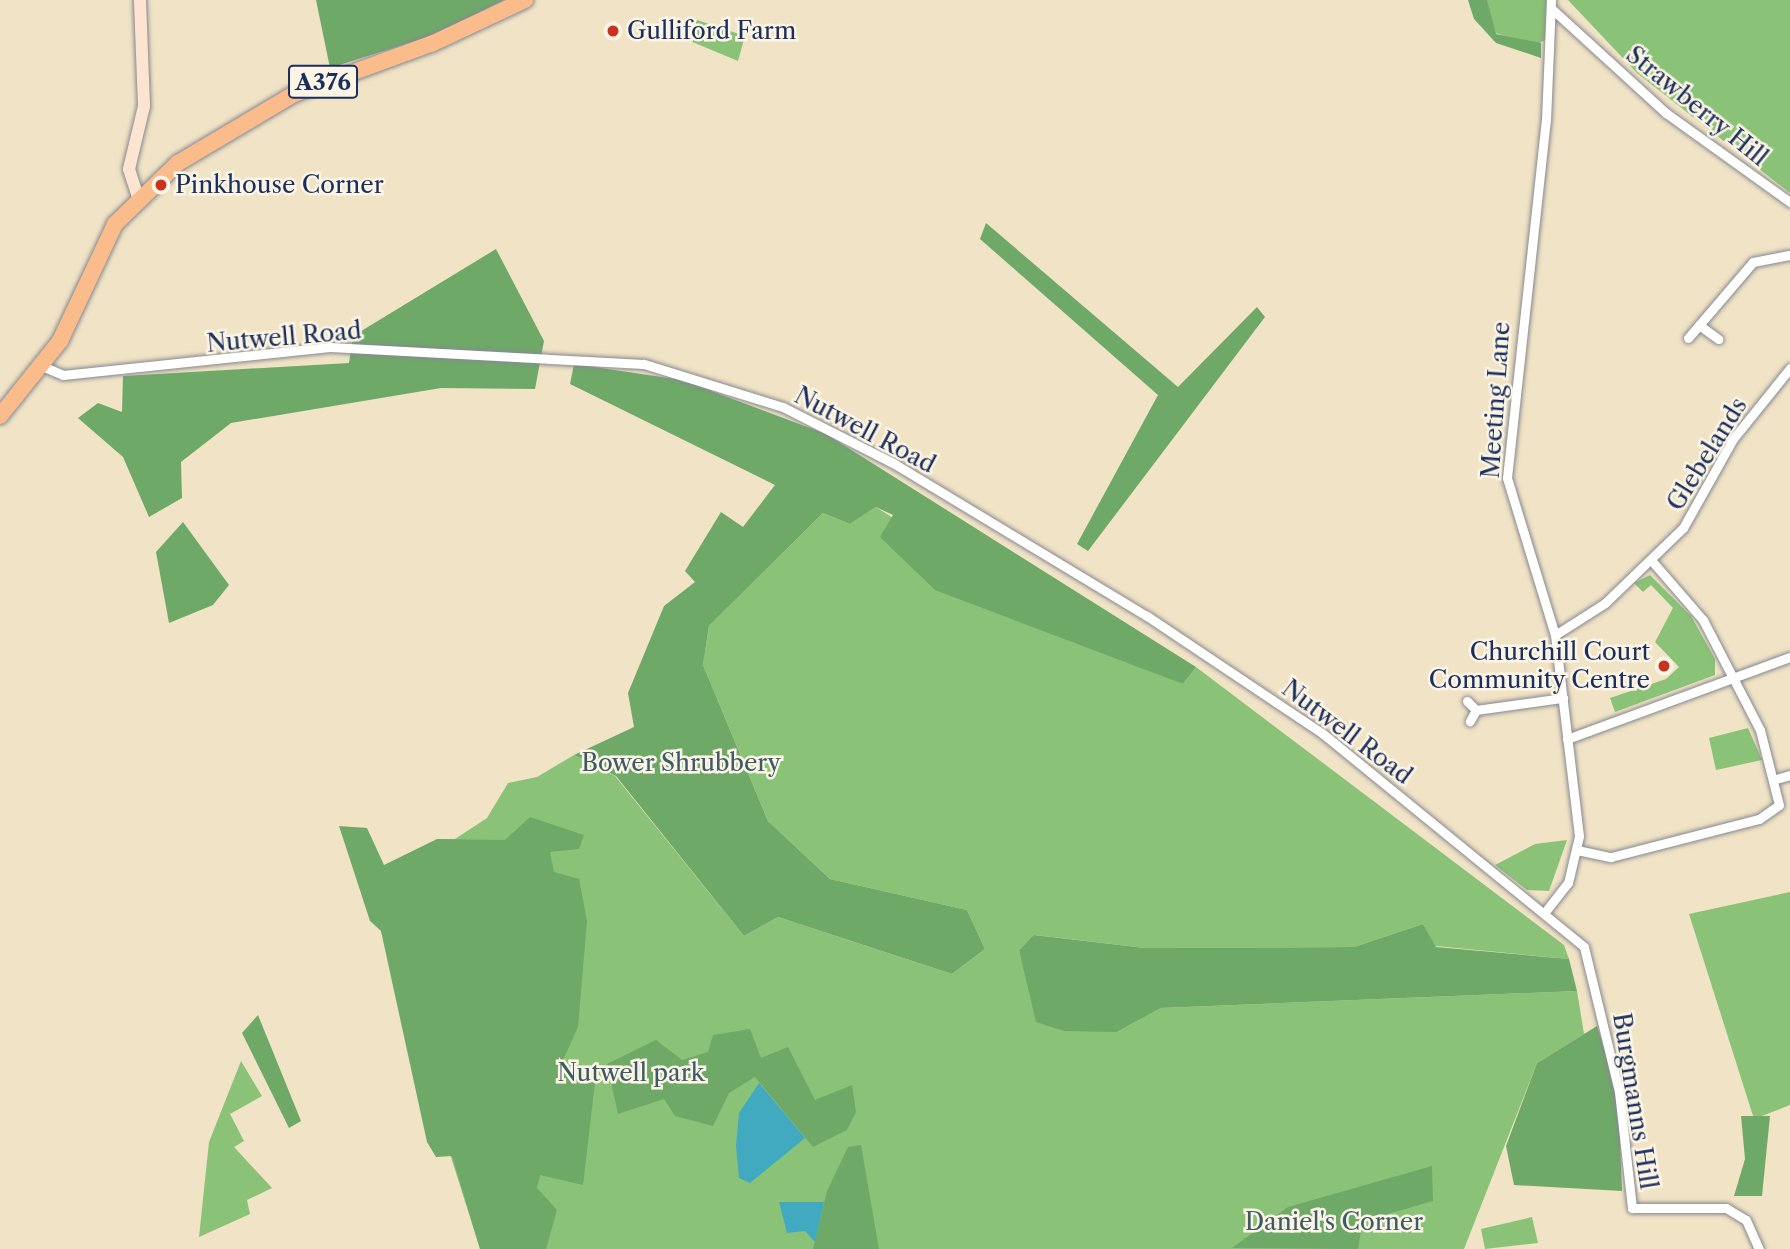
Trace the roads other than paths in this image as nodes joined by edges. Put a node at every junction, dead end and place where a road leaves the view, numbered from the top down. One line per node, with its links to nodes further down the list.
1 (140, 0): 4 (street)
2 (525, 0): 4 (highway, A376)
3 (1551, 4): 5 (street, Strawberry Hill); 14 (street, Meeting Lane)
4 (138, 197): 10 (highway, A376)
5 (1790, 202)
6 (1790, 255): 7 (street)
7 (1699, 325): 8 (street); 9 (street)
8 (1688, 338)
9 (1718, 339)
10 (43, 366): 12 (highway, A376); 25 (street, Nutwell Road)
11 (1790, 368): 13 (street, Glebelands)
12 (0, 416)
13 (1651, 560): 14 (street, Glebelands); 16 (street)
14 (1555, 635): 17 (street, Meeting Lane)
15 (1790, 657): 16 (street)
16 (1732, 680): 21 (street); 23 (street)
17 (1563, 698): 19 (street); 21 (street, Meeting Lane)
18 (1467, 701): 19 (street)
19 (1476, 710): 20 (street)
20 (1470, 721)
21 (1567, 739): 24 (street, Meeting Lane)
22 (1790, 775): 23 (street)
23 (1776, 779): 24 (street)
24 (1577, 850): 25 (street, Meeting Lane)
25 (1545, 912): 26 (street, Burgmanns Hill)
26 (1759, 1249)

